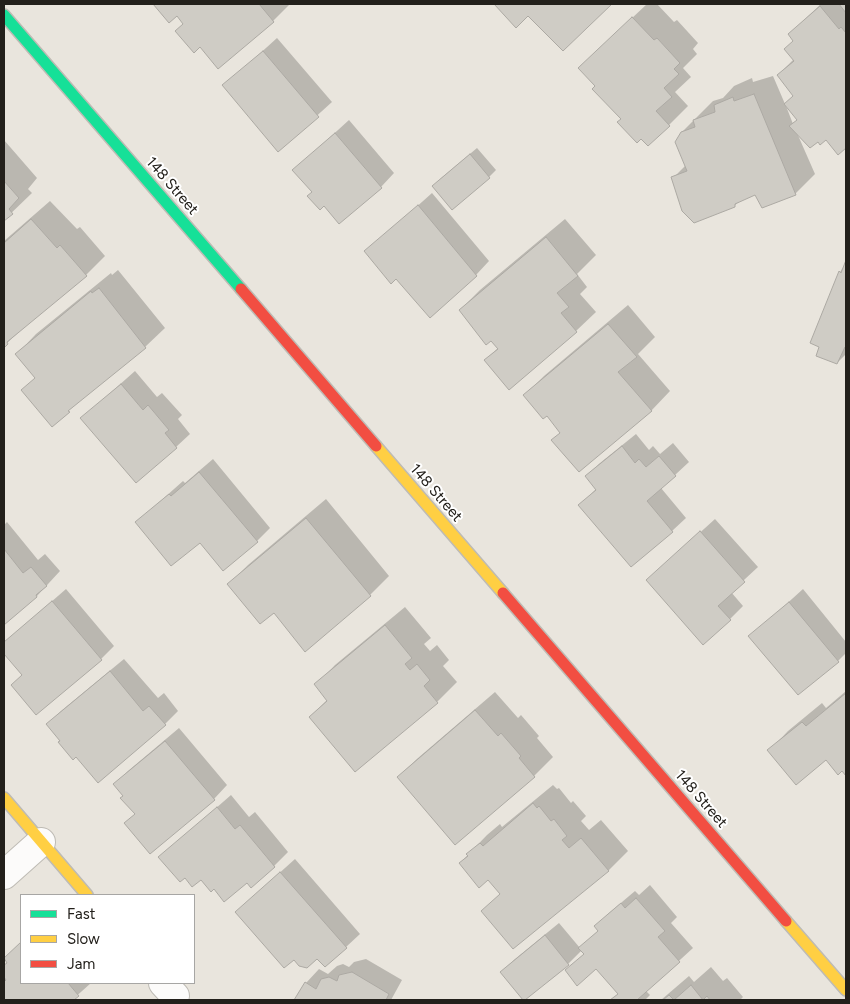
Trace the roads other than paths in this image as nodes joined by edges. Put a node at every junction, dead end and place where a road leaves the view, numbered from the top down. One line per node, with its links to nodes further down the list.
1 (4, 15): 6 (street, 148 Street)
2 (4, 798): 3 (street)
3 (41, 842): 4 (street); 5 (street)
4 (4, 875)
5 (86, 894)
6 (846, 990)

